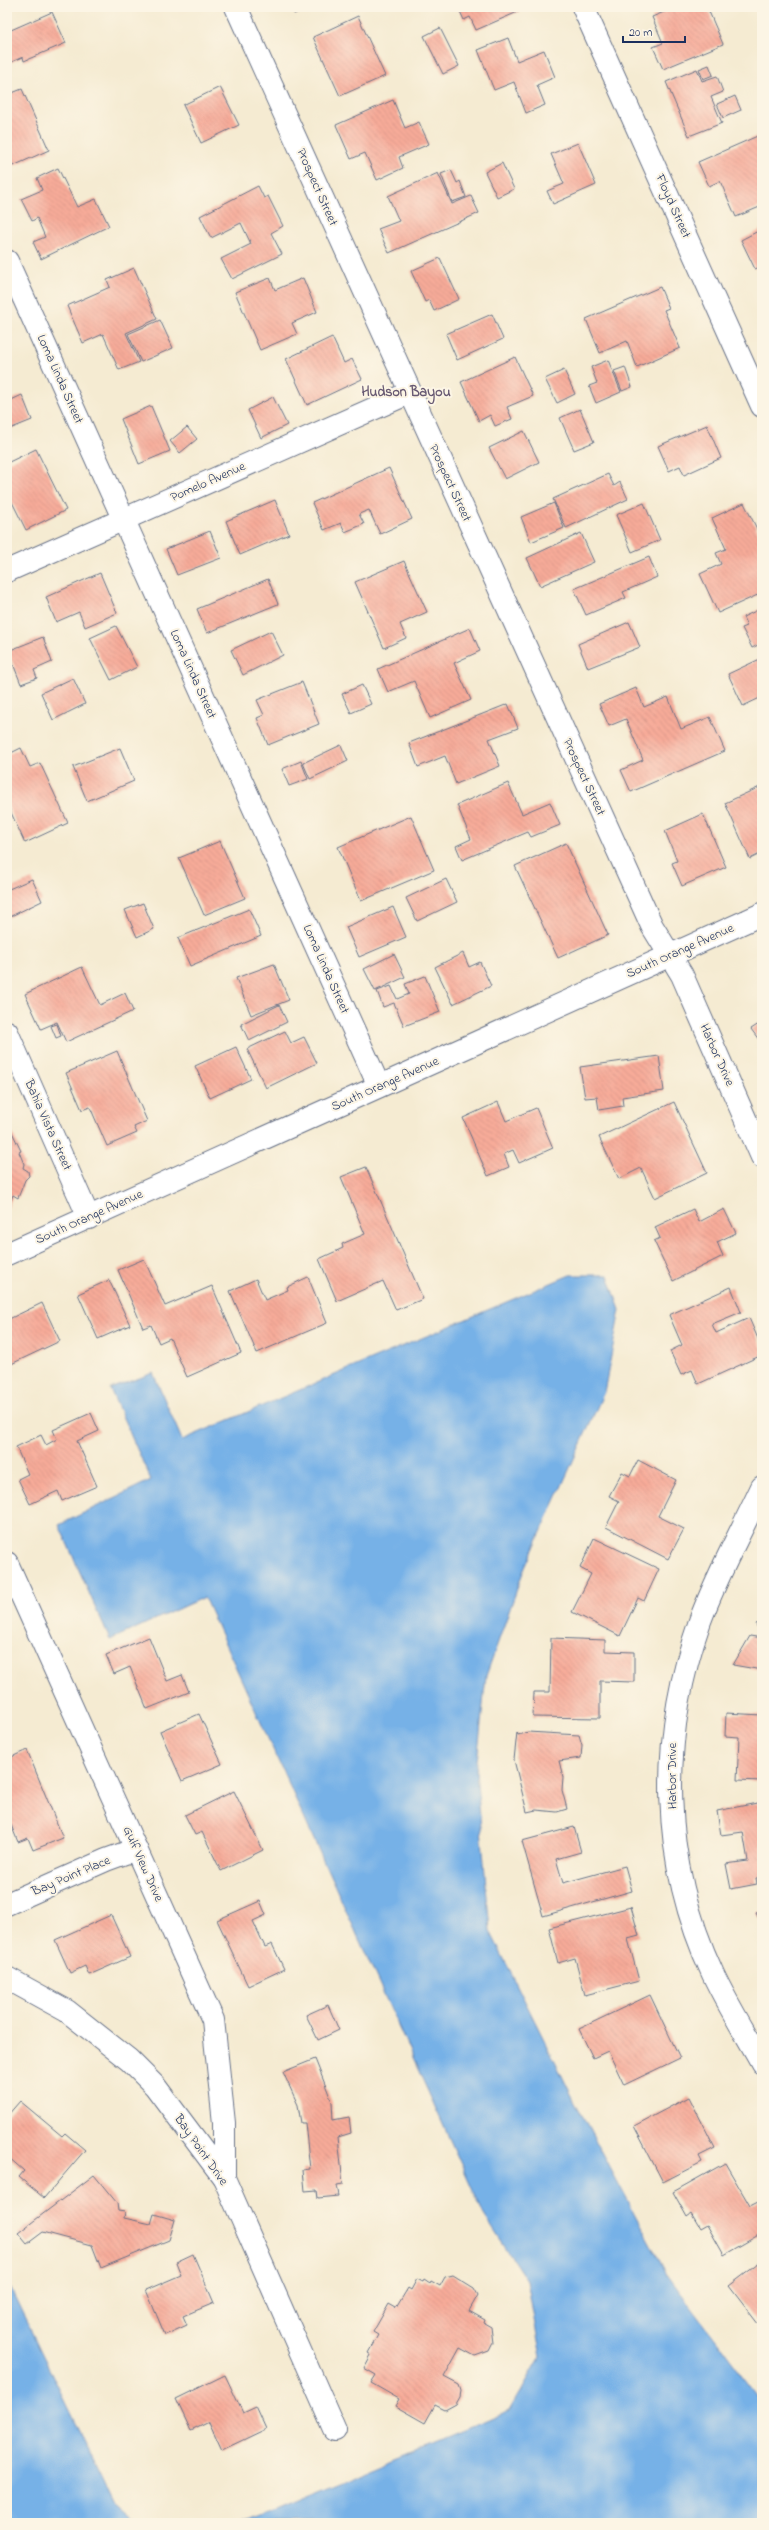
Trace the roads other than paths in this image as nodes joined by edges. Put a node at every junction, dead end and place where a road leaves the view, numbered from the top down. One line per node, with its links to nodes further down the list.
1 (236, 7): 4 (street, Prospect Street)
2 (583, 7): 5 (street, Floyd Street)
3 (7, 262): 6 (street, Loma Linda Street)
4 (409, 393): 6 (street, Pomelo Avenue); 9 (street, Prospect Street)
5 (762, 406)
6 (122, 519): 7 (street, Pomelo Avenue); 11 (street, Loma Linda Street)
7 (7, 571)
8 (762, 914): 9 (street, South Orange Avenue)
9 (668, 956): 11 (street, South Orange Avenue); 12 (street, Harbor Drive)
10 (7, 1032): 13 (street, Bahia Vista Street)
11 (379, 1086): 13 (street, South Orange Avenue)
12 (762, 1157)
13 (89, 1218): 14 (street, South Orange Avenue)
14 (7, 1254)
15 (762, 1487): 20 (street, Harbor Drive)
16 (10, 1575): 17 (street, Gulf View Drive)
17 (136, 1849): 18 (street, Bay Point Place); 21 (street, Gulf View Drive)
18 (7, 1904)
19 (7, 1978): 21 (street, Bay Point Drive)
20 (762, 2063)
21 (224, 2178): 22 (street, Bay Point Drive)
22 (335, 2430)

